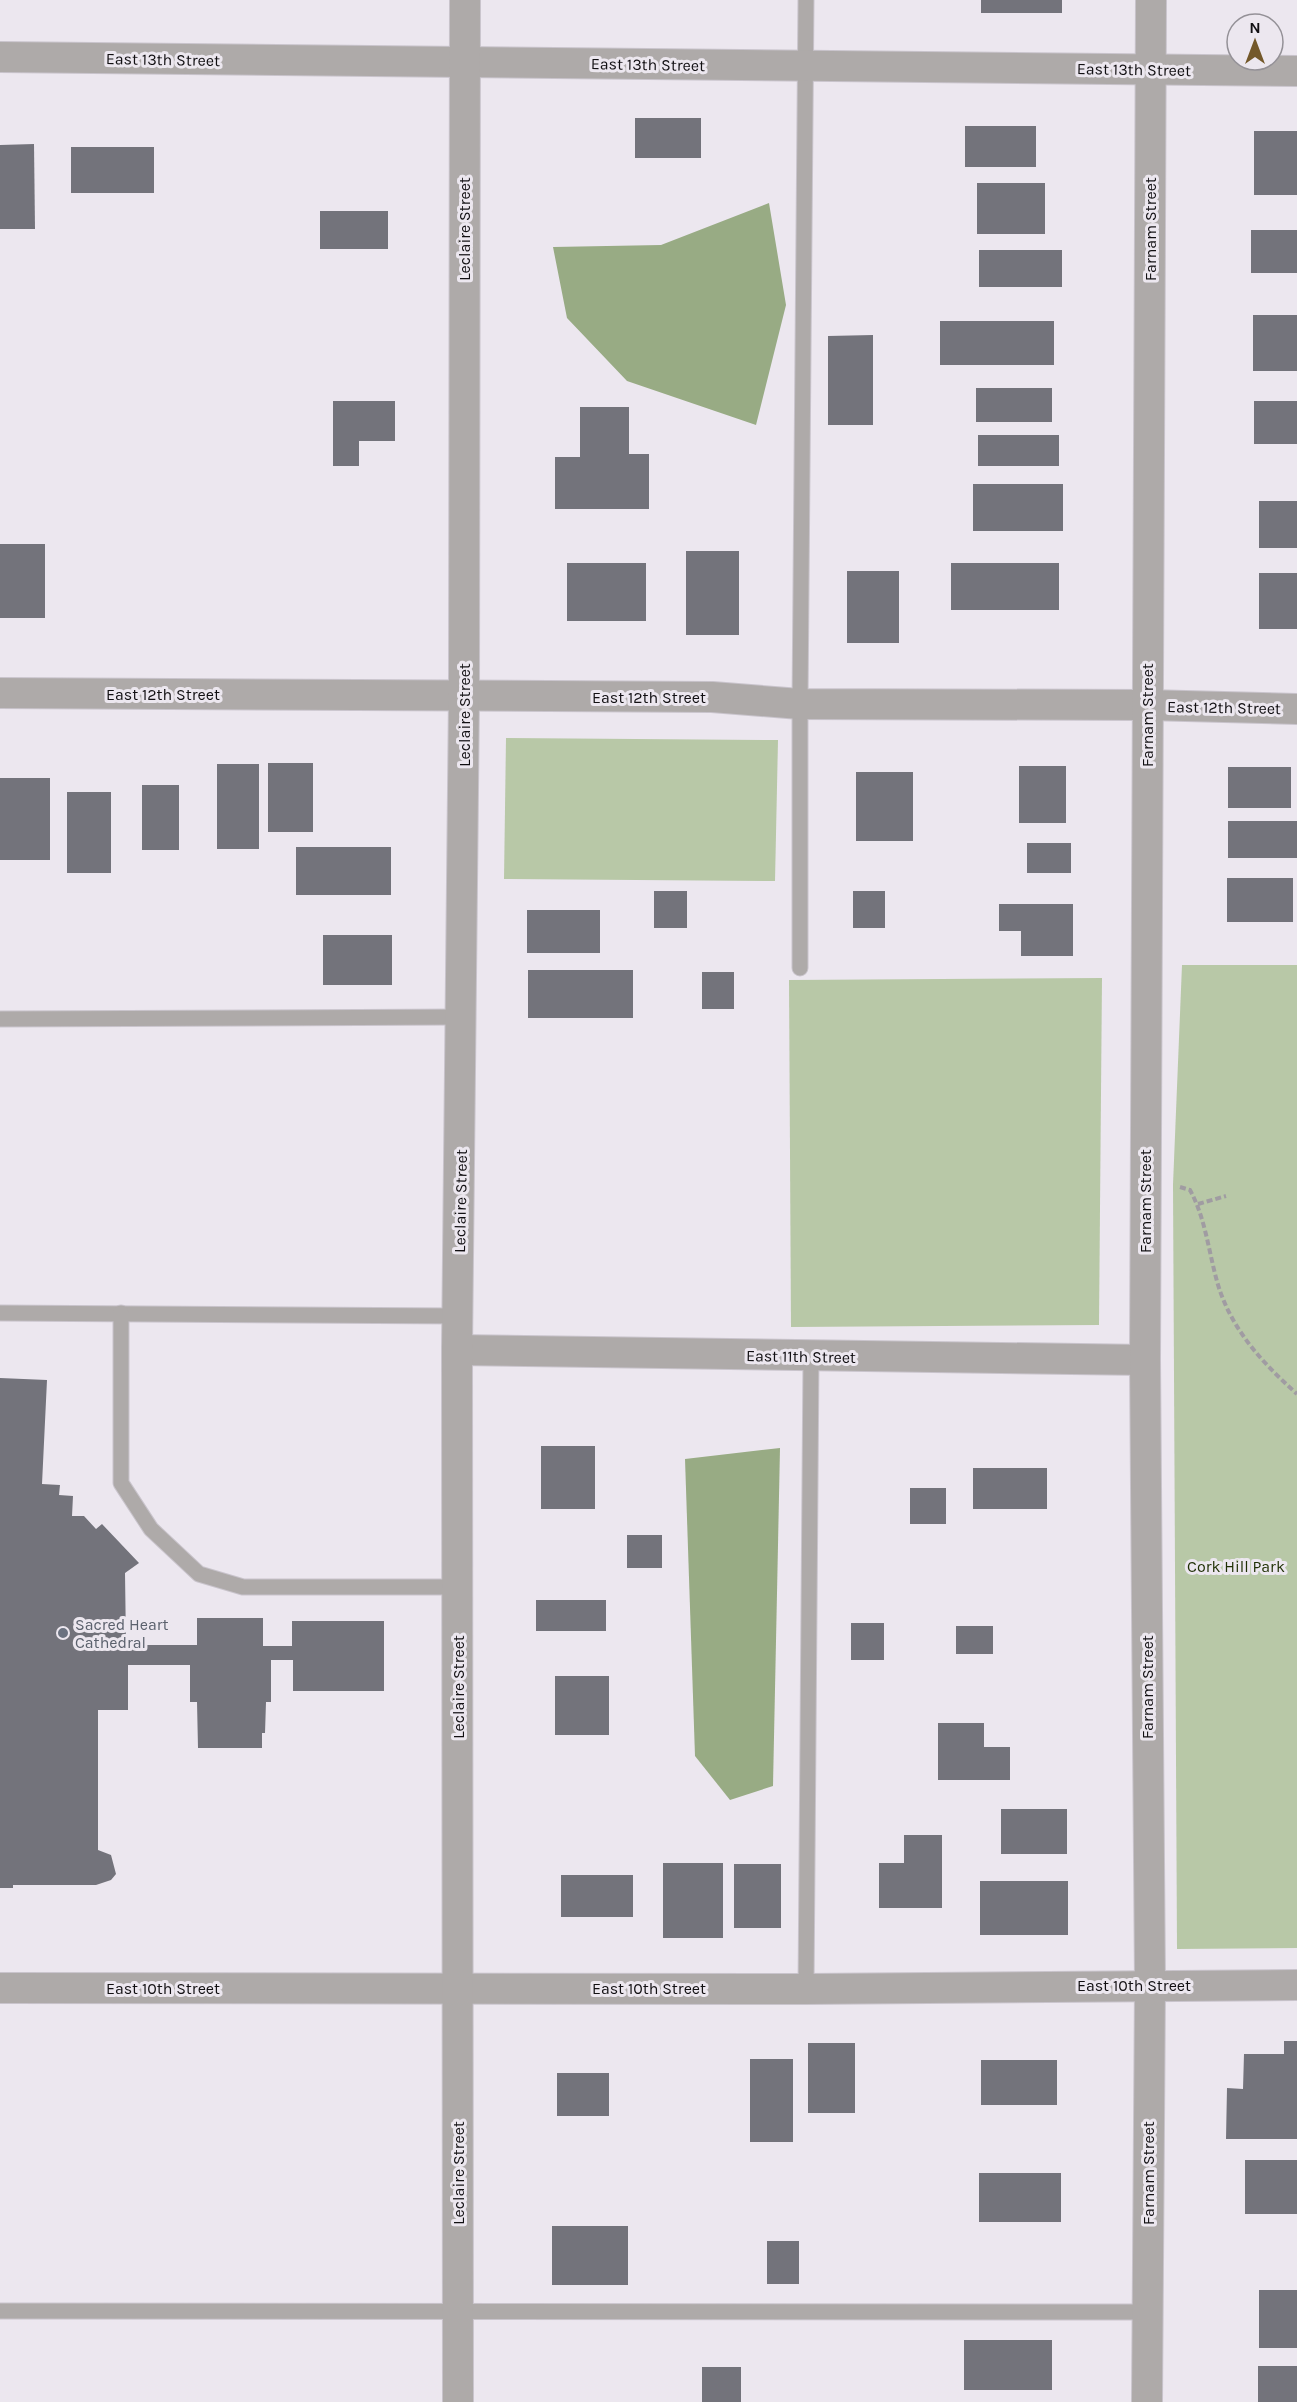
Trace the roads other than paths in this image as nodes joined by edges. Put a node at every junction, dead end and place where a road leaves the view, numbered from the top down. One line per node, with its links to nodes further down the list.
1 (465, 0): 5 (street, Leclaire Street)
2 (806, 0): 6 (lane)
3 (1151, 0): 7 (street, Farnam Street)
4 (0, 57): 5 (street, East 13th Street)
5 (464, 62): 6 (street, East 13th Street); 10 (street, Leclaire Street)
6 (807, 66): 7 (street, East 13th Street); 11 (lane)
7 (1151, 70): 8 (street, East 13th Street); 12 (street, Farnam Street)
8 (1297, 71)
9 (0, 693): 10 (street, East 12th Street)
10 (464, 696): 11 (street, East 12th Street); 15 (street, Leclaire Street)
11 (800, 704): 12 (street, East 12th Street); 14 (lane)
12 (1147, 705): 13 (street, East 12th Street); 22 (street, Farnam Street)
13 (1297, 709)
14 (800, 968)
15 (462, 1017): 16 (lane); 19 (street, Leclaire Street)
16 (0, 1019)
17 (0, 1313): 18 (lane)
18 (121, 1313): 19 (lane); 23 (lane)
19 (458, 1316): 20 (street, Leclaire Street)
20 (457, 1350): 21 (street, East 11th Street); 23 (street, Leclaire Street)
21 (811, 1357): 22 (street, East 11th Street); 28 (lane)
22 (1145, 1360): 24 (street, Farnam Street)
23 (458, 1587): 26 (street, Leclaire Street)
24 (1150, 1984): 25 (street, East 10th Street); 28 (street, East 10th Street); 31 (street, Farnam Street)
25 (1297, 1984)
26 (459, 1987): 27 (street, East 10th Street); 28 (street, East 10th Street); 30 (street, Leclaire Street)
27 (0, 1988)
28 (806, 1989)
29 (0, 2311): 30 (lane)
30 (458, 2311): 31 (lane); 32 (street, Leclaire Street)
31 (1147, 2312): 33 (street, Farnam Street)
32 (458, 2402)
33 (1147, 2402)

